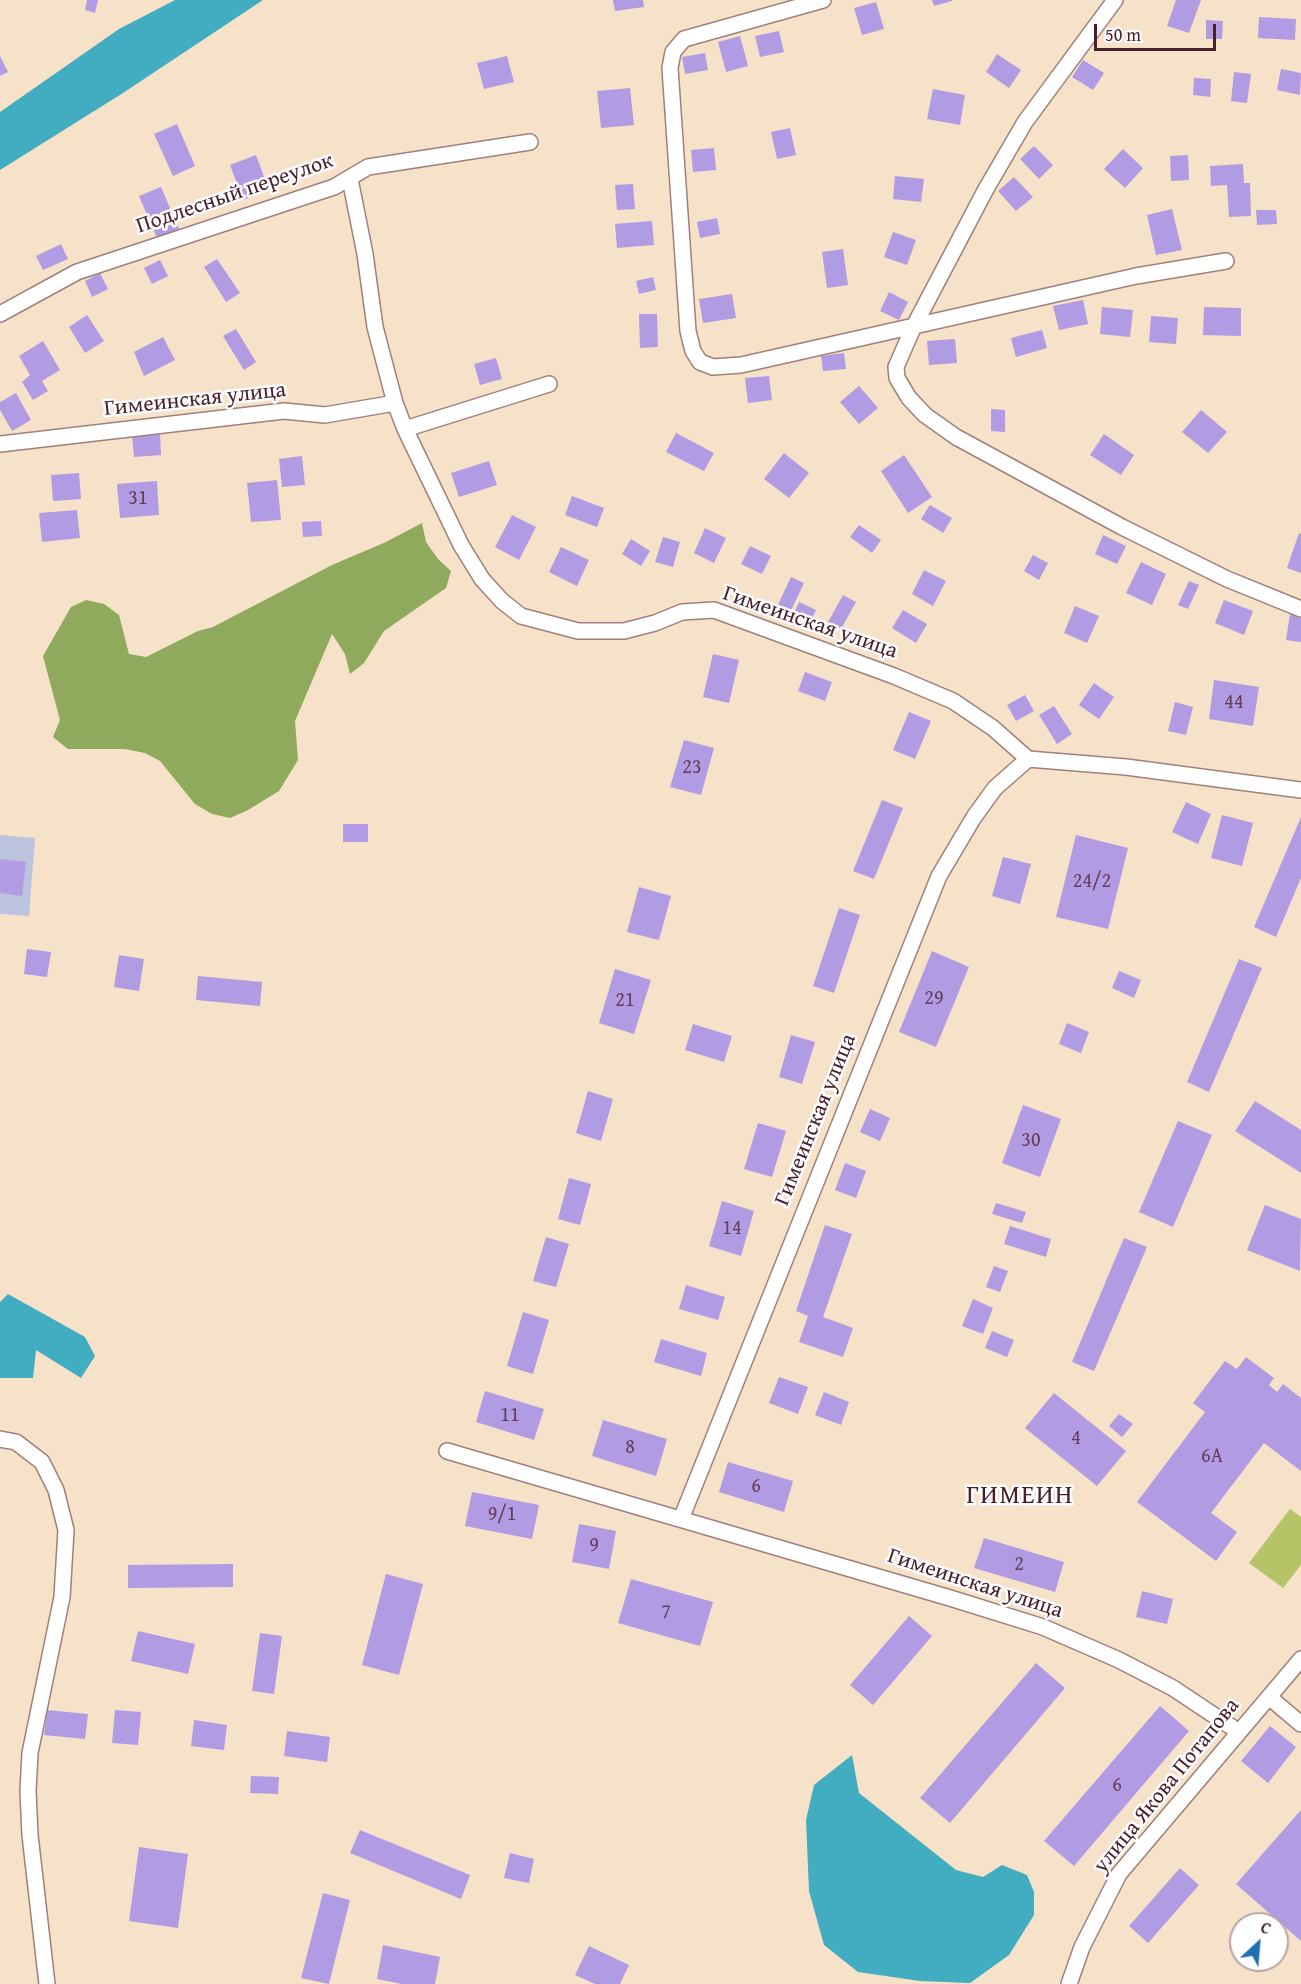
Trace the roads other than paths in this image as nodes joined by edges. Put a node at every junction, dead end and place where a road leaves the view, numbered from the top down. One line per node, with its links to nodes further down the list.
1 (823, 0): 7 (street)
2 (1115, 0): 7 (street)
3 (530, 142): 4 (street, Подлесный переулок)
4 (350, 179): 6 (street, Подлесный переулок); 9 (street)
5 (1226, 261): 7 (street)
6 (0, 314)
7 (913, 328): 12 (street)
8 (549, 384): 10 (street)
9 (394, 403): 10 (street); 11 (street, Гимеинская улица)
10 (405, 429): 13 (street, Гимеинская улица)
11 (0, 444)
12 (1301, 609)
13 (1028, 759): 14 (street); 17 (street, Гимеинская улица)
14 (1301, 790)
15 (0, 1438): 22 (street)
16 (447, 1451): 17 (street, Гимеинская улица)
17 (681, 1519): 21 (street, Гимеинская улица)
18 (1301, 1659): 19 (street, улица Якова Потапова)
19 (1269, 1697): 20 (street); 21 (street, улица Якова Потапова)
20 (1301, 1724)
21 (1239, 1732): 23 (street, улица Якова Потапова)
22 (47, 1984)
23 (1069, 1984)

